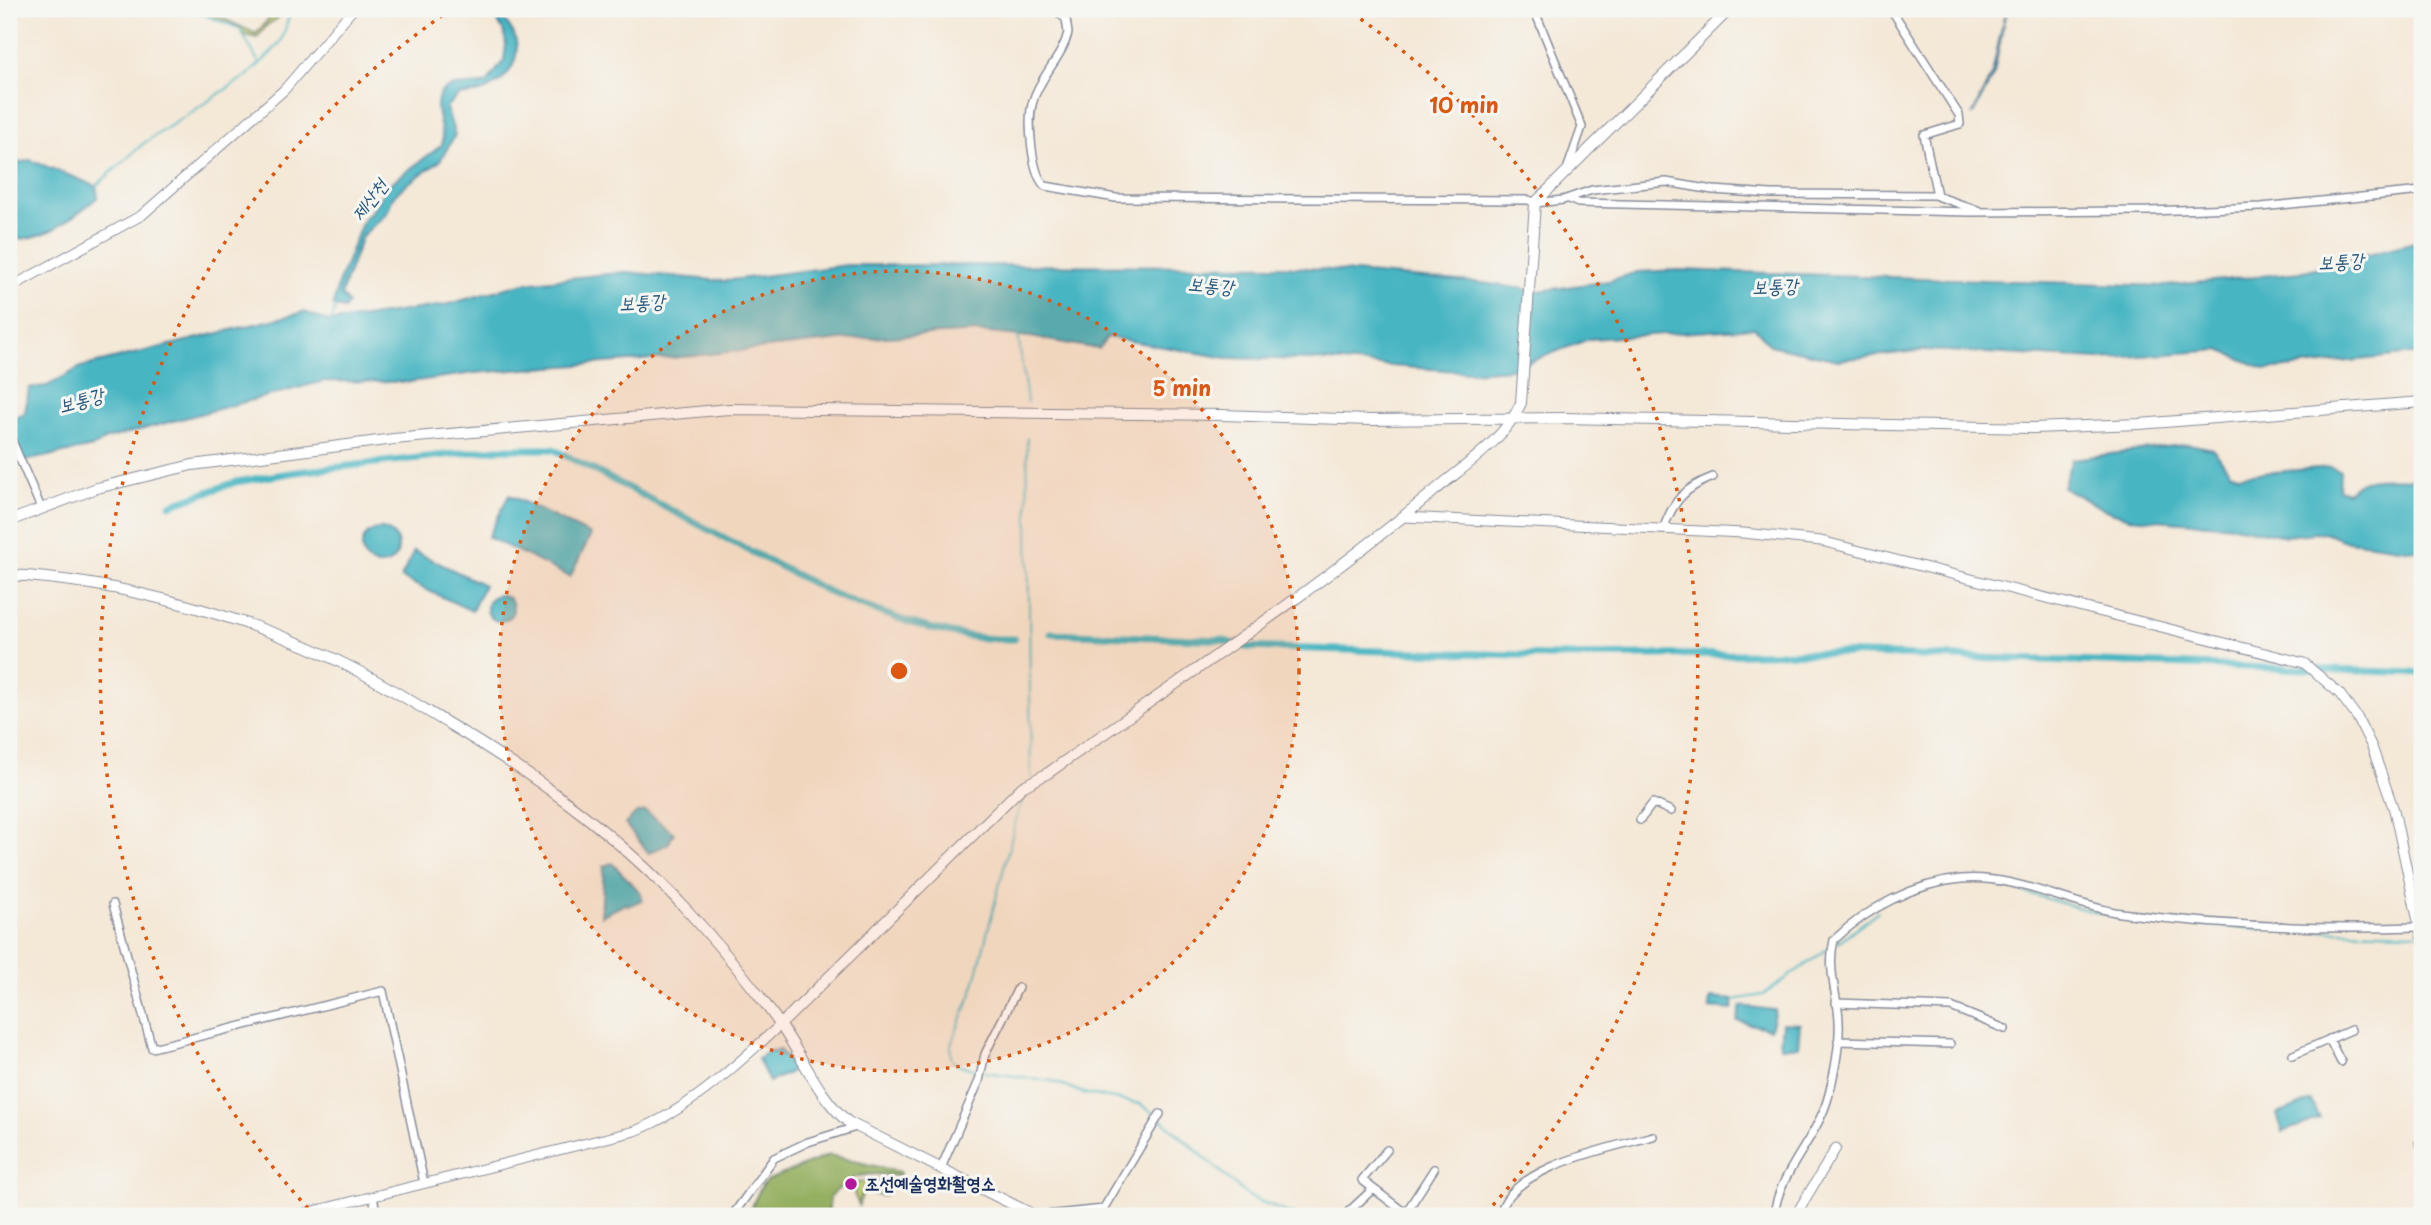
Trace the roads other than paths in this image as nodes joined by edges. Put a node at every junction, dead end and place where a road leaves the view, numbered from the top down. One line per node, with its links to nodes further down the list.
1 (353, 9): 12 (street)
2 (1055, 9): 10 (street)
3 (1534, 9): 6 (street)
4 (1730, 9): 6 (main road)
5 (1891, 9): 8 (street)
6 (1568, 167): 10 (main road)
7 (2422, 191): 11 (street)
8 (1937, 195): 9 (street); 11 (street)
9 (1569, 198): 10 (street); 11 (street)
10 (1535, 203): 14 (main road)
11 (1980, 211)
12 (9, 288)
13 (2422, 402): 14 (main road)
14 (1513, 420): 17 (main road); 18 (main road)
15 (9, 434): 17 (street)
16 (1713, 477): 20 (street)
17 (41, 508): 19 (main road)
18 (1404, 517): 20 (street); 28 (main road)
19 (9, 521)
20 (1662, 530): 25 (street)
21 (9, 575): 28 (main road)
22 (1671, 811): 23 (street)
23 (1640, 820)
24 (113, 904): 43 (street)
25 (2419, 933): 27 (street)
26 (1018, 988): 41 (street)
27 (1836, 1003): 29 (street); 32 (street)
28 (780, 1025): 37 (main road); 43 (street)
29 (2005, 1029)
30 (2351, 1030): 31 (street)
31 (2329, 1039): 34 (street); 35 (street)
32 (1839, 1041): 33 (street); 54 (street)
33 (1950, 1044)
34 (2293, 1055)
35 (2341, 1062)
36 (1160, 1114): 46 (street)
37 (856, 1127): 41 (main road); 50 (street)
38 (1653, 1136): 53 (street)
39 (1836, 1148): 55 (street)
40 (1387, 1150): 44 (street)
41 (941, 1168): 51 (main road)
42 (1434, 1169): 47 (street)
43 (424, 1183): 45 (street)
44 (1373, 1189): 47 (street); 52 (street)
45 (373, 1197): 48 (street); 49 (street)
46 (1101, 1212): 51 (street)
47 (1407, 1215)
48 (295, 1216)
49 (377, 1216)
50 (732, 1216)
51 (1036, 1216)
52 (1344, 1216)
53 (1500, 1216)
54 (1774, 1216)
55 (1794, 1216)

